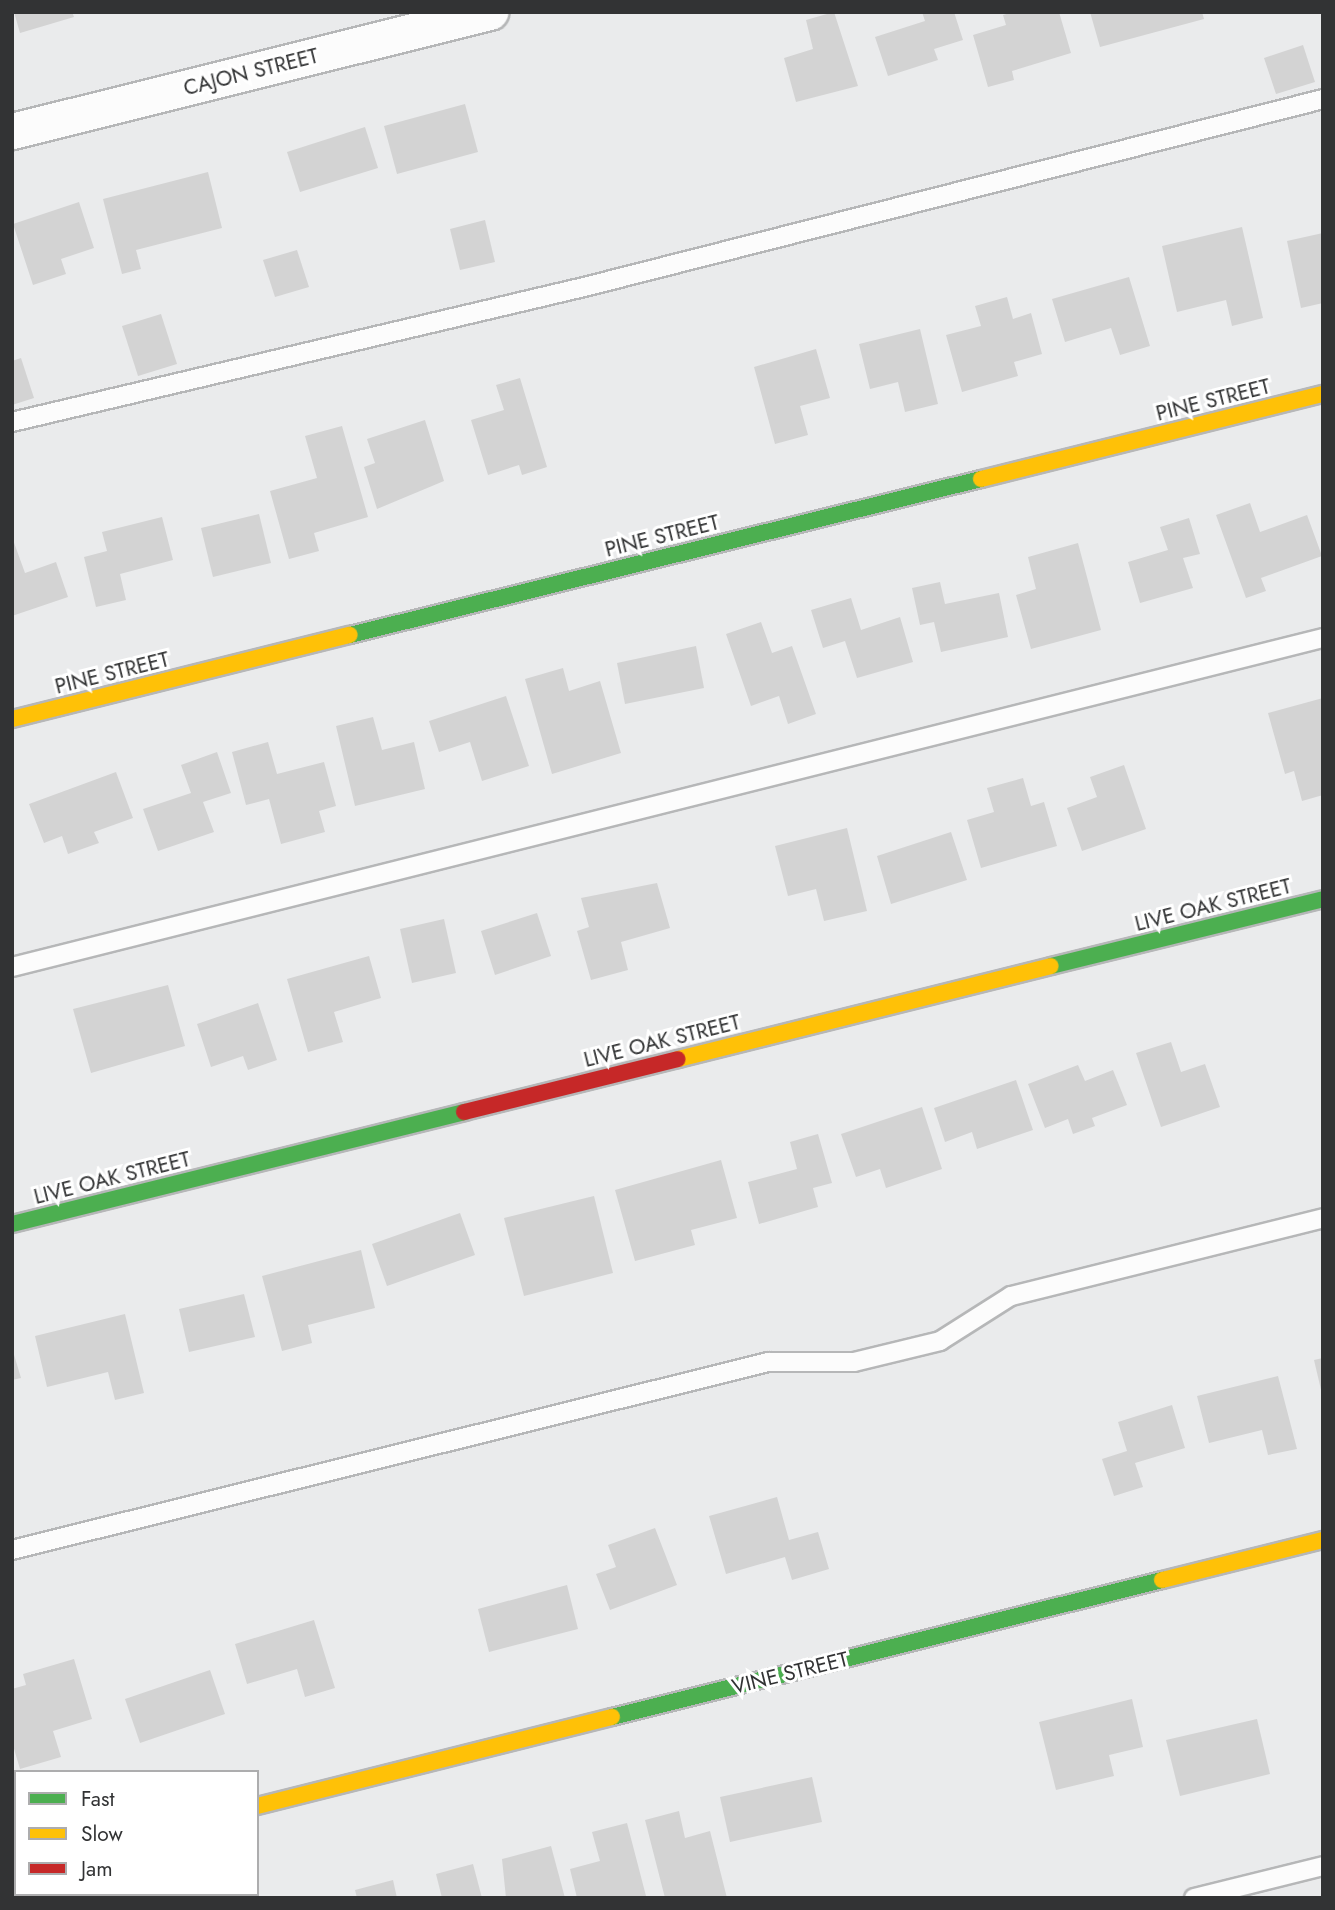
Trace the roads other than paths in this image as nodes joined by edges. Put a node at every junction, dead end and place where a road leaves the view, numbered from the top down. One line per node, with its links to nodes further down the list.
1 (490, 12): 3 (street, CAJON STREET)
2 (1323, 99): 5 (lane)
3 (12, 131)
4 (1323, 394): 7 (street, PINE STREET)
5 (12, 422)
6 (1323, 638): 9 (lane)
7 (12, 719)
8 (1323, 899): 11 (street, LIVE OAK STREET)
9 (12, 967)
10 (1323, 1218): 13 (lane)
11 (12, 1224)
12 (1323, 1540): 14 (street, VINE STREET)
13 (12, 1550)
14 (259, 1805)
15 (1323, 1866): 16 (lane)
16 (1194, 1898)

